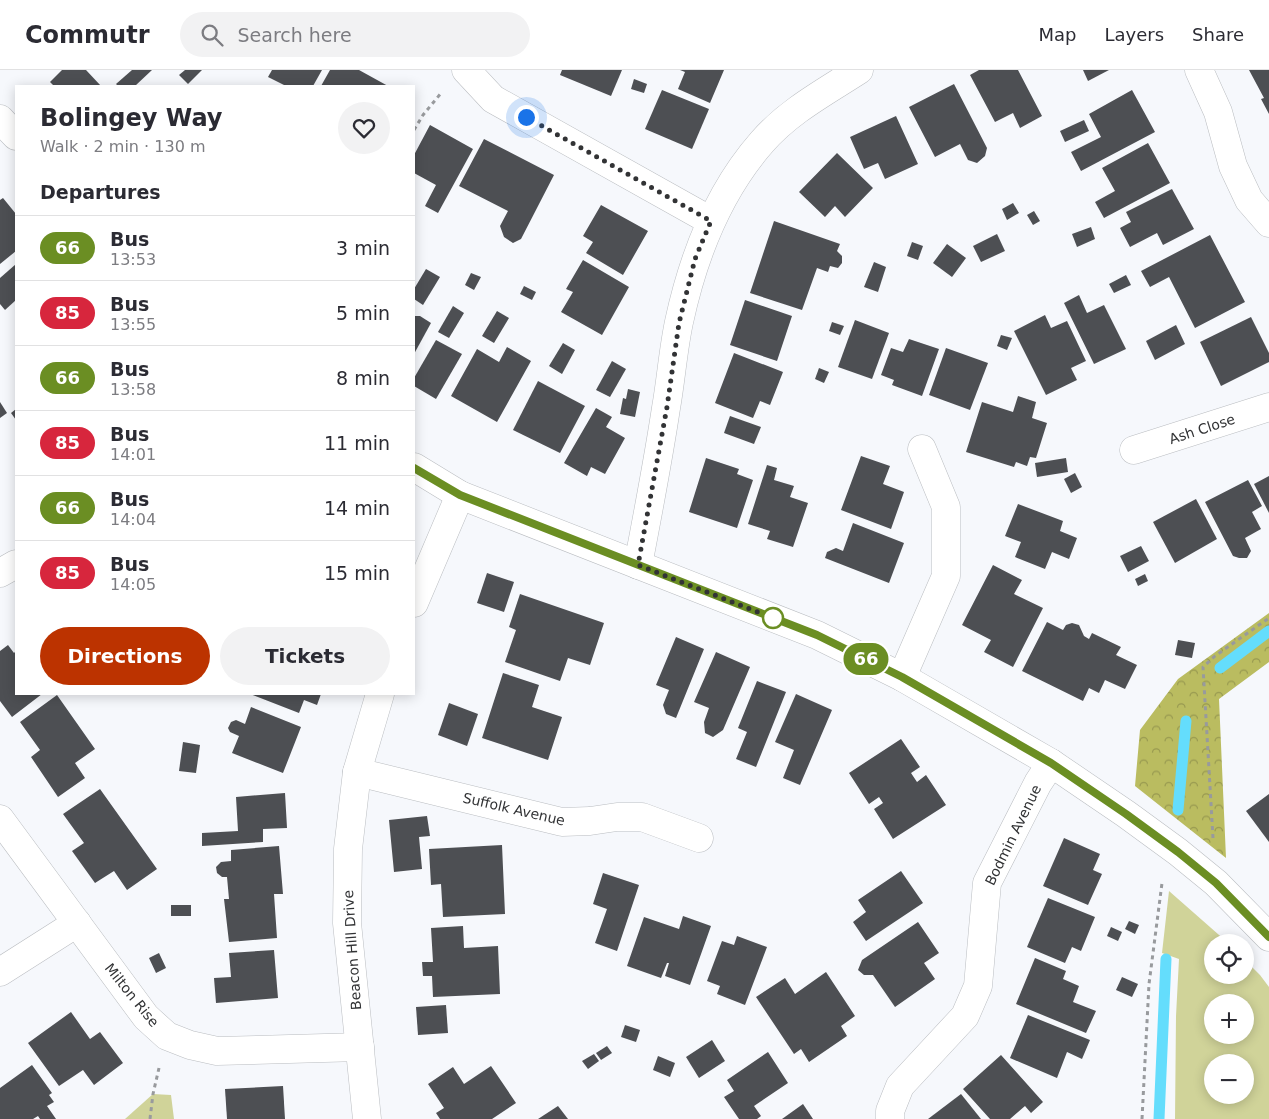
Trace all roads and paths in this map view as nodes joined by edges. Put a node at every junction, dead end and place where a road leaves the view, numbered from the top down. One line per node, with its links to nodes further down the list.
1 (859, 70): 7 (street)
2 (1199, 70): 8 (street)
3 (457, 77): 5 (path); 7 (street)
4 (0, 119): 6 (street)
5 (415, 128)
6 (15, 135)
7 (711, 221): 15 (street)
8 (1269, 223)
9 (1269, 407): 11 (street, Ash Close)
10 (922, 449): 19 (street)
11 (1134, 450)
12 (415, 469): 13 (street)
13 (460, 495): 15 (street); 17 (street)
14 (15, 565): 16 (street)
15 (638, 565): 19 (street)
16 (0, 573)
17 (415, 601)
18 (1269, 618): 26 (path)
19 (902, 677): 21 (street)
20 (380, 695): 22 (street, Beacon Hill Drive)
21 (1051, 763): 25 (street); 34 (street, Bodmin Avenue)
22 (357, 772): 24 (street, Suffolk Avenue); 31 (street, Beacon Hill Drive)
23 (0, 819): 27 (street, Milton Rise)
24 (699, 838)
25 (1178, 852): 26 (street); 35 (path)
26 (1216, 883): 28 (street)
27 (77, 923): 29 (street); 30 (street, Milton Rise)
28 (1269, 937)
29 (0, 972)
30 (166, 1036): 31 (street, Milton Rise); 32 (path)
31 (360, 1047): 33 (street, Beacon Hill Drive)
32 (150, 1119)
33 (367, 1119)
34 (890, 1119)
35 (1142, 1119)

